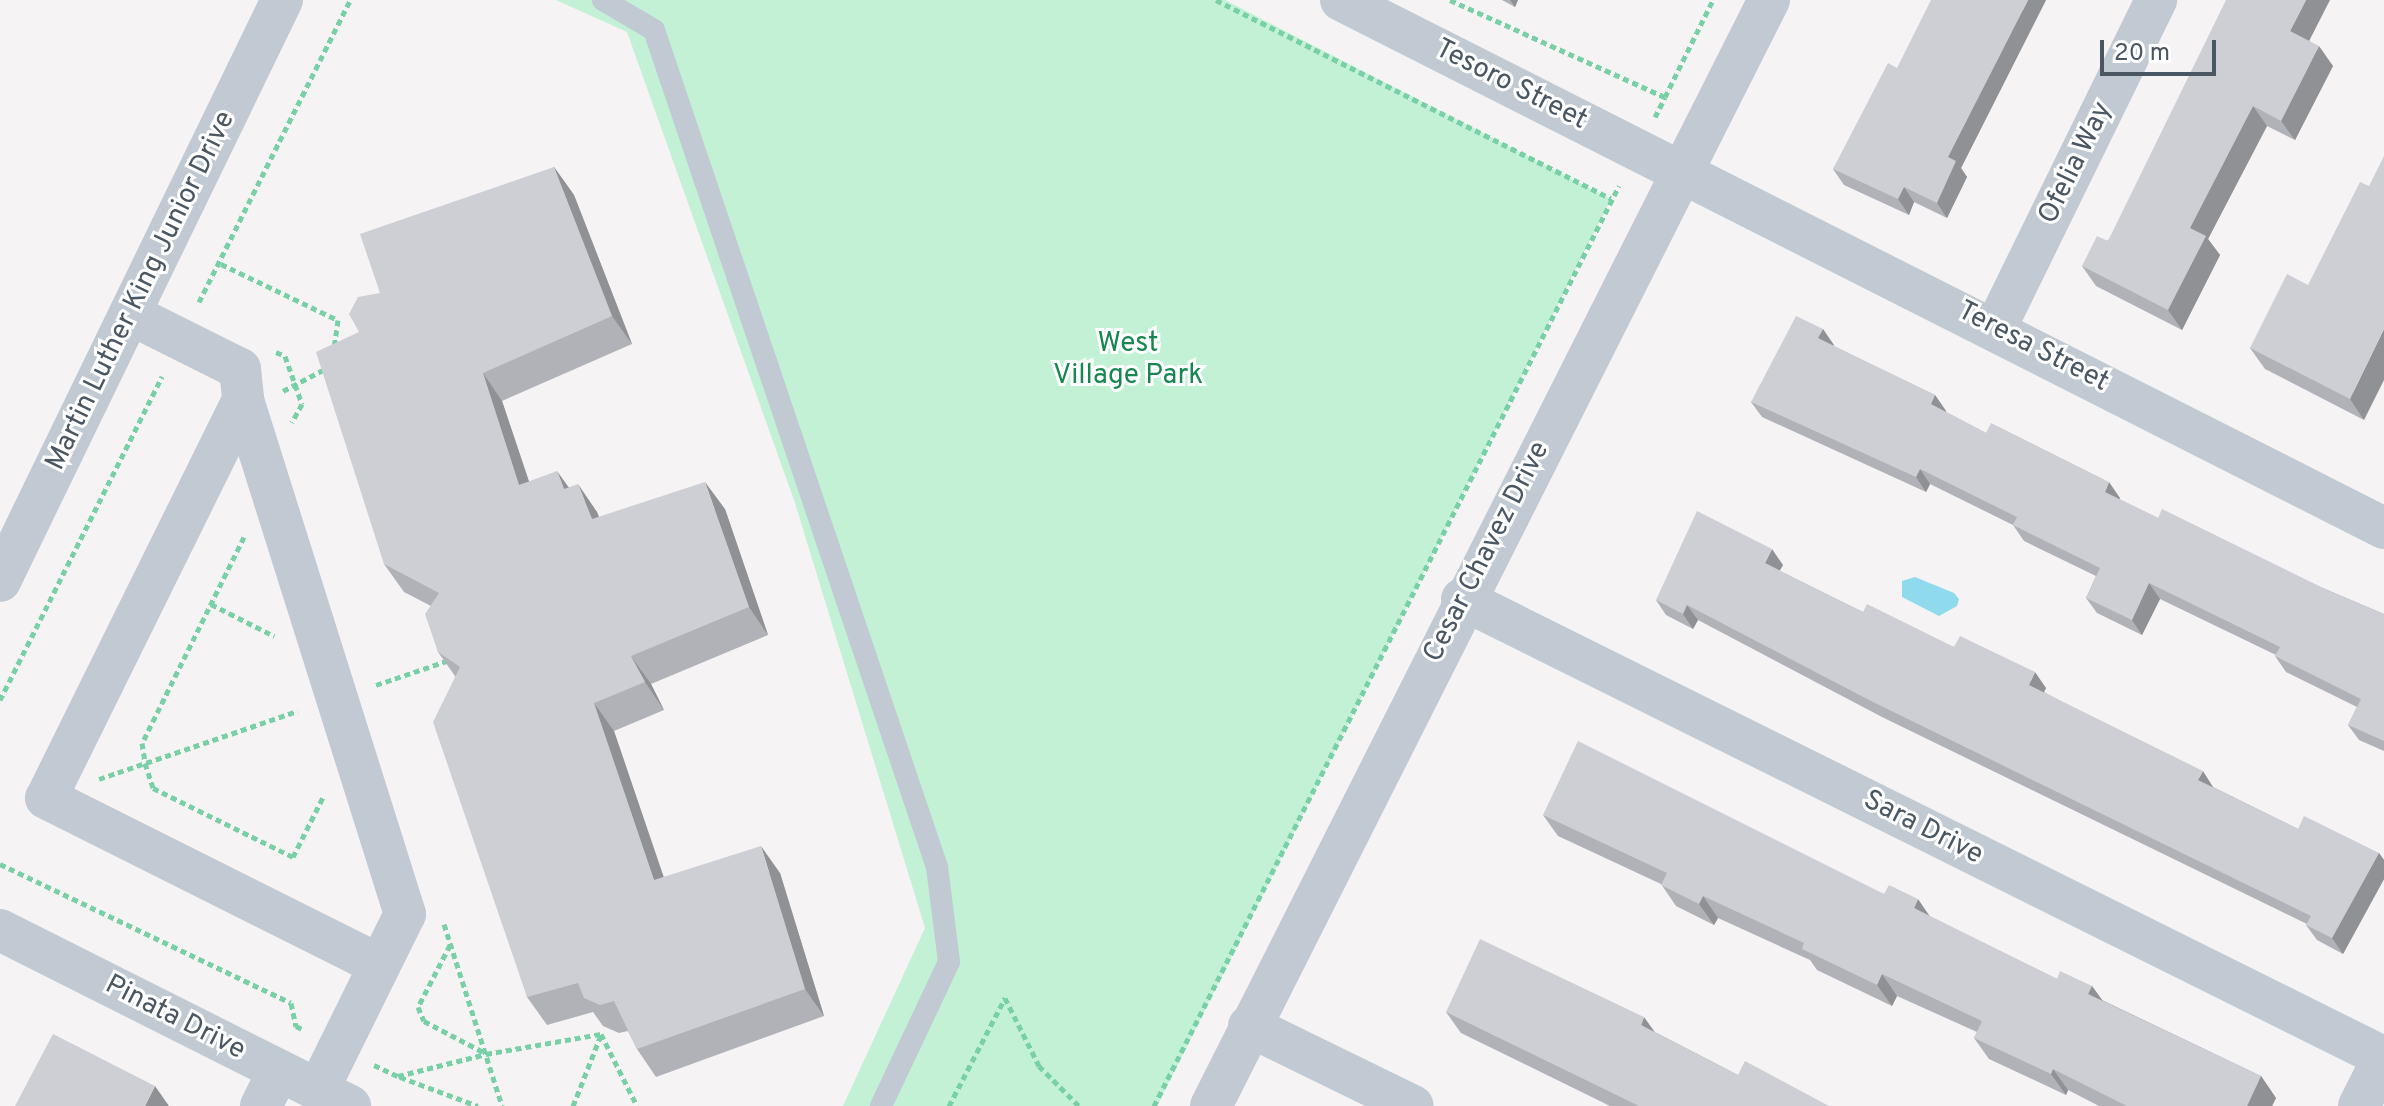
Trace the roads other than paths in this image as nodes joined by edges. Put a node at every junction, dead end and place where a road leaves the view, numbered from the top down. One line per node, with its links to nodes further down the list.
1 (282, 0): 7 (street, Martin Luther King Junior Drive)
2 (603, 0): 19 (lane)
3 (1341, 0): 6 (street, Tesoro Street)
4 (1769, 0): 6 (street, Cesar Chavez Drive)
5 (2156, 0): 8 (street, Ofelia Way)
6 (1681, 170): 8 (street, Teresa Street); 12 (street, Cesar Chavez Drive)
7 (130, 314): 9 (street); 11 (street, Martin Luther King Junior Drive)
8 (1996, 327): 10 (street, Teresa Street)
9 (243, 400): 14 (street); 14 (street)
10 (2384, 528)
11 (0, 581)
12 (1462, 599): 15 (street, Cesar Chavez Drive); 16 (street, Sara Drive)
13 (0, 930): 17 (street, Pinata Drive)
14 (379, 965): 18 (street)
15 (1249, 1026): 20 (street, Cesar Chavez Drive); 21 (street)
16 (2384, 1057): 22 (street)
17 (270, 1088): 18 (street, Pinata Drive)
18 (334, 1098)
19 (881, 1106)
20 (1211, 1106)
21 (1413, 1106)
22 (2359, 1106)

